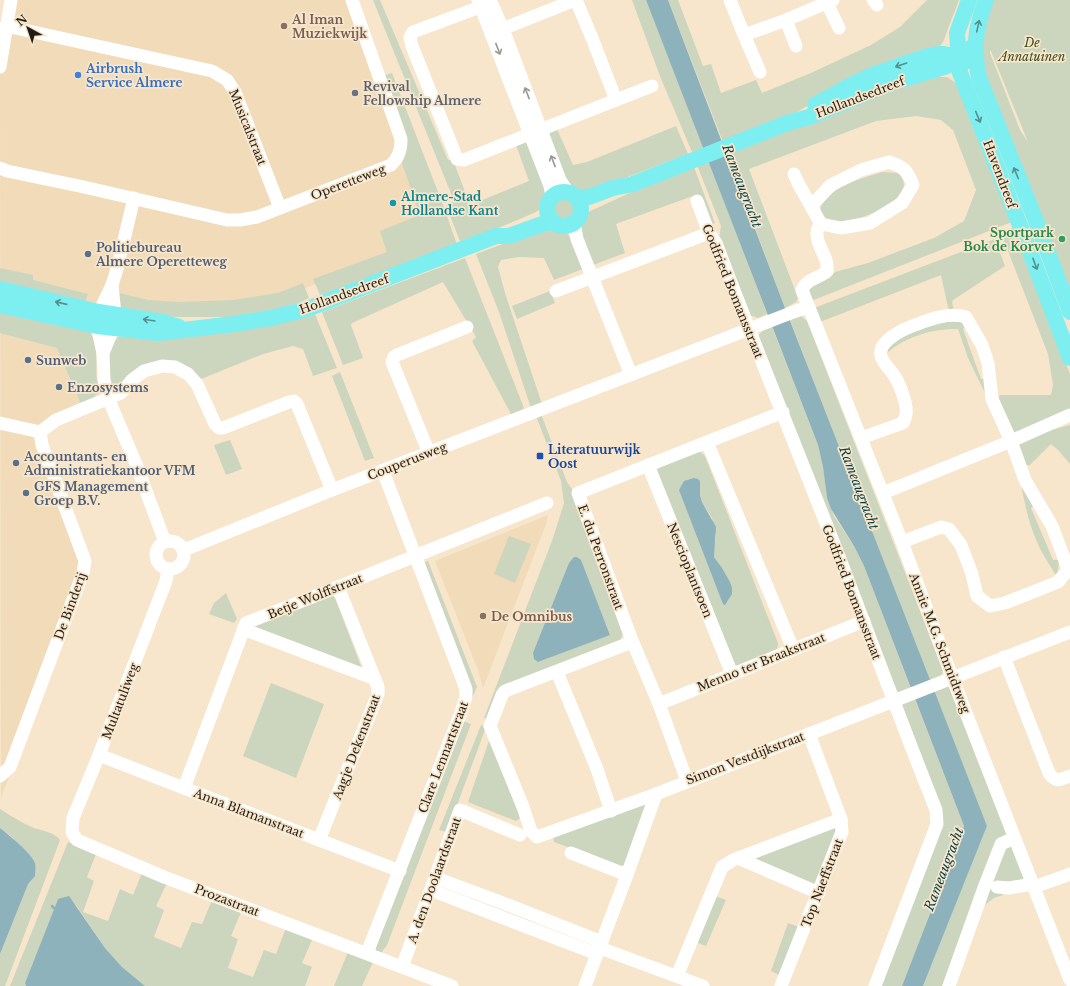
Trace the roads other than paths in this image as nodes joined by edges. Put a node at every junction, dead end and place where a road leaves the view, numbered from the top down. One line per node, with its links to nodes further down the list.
1 (11, 0): 10 (street)
2 (352, 0): 33 (street, Operetteweg)
3 (575, 0): 12 (street); 25 (street)
4 (730, 0): 14 (street)
5 (969, 0): 13 (main road)
6 (986, 0): 15 (main road, one-way to 6)
7 (830, 2): 9 (street); 11 (street)
8 (485, 3): 12 (street); 27 (street)
9 (786, 20): 14 (street); 16 (street)
10 (6, 26): 19 (street); 33 (street, Musicalstraat)
11 (839, 28)
12 (497, 31): 27 (street)
13 (957, 33): 17 (main road); 18 (main road, Havendreef)
14 (744, 35): 21 (street)
15 (975, 45): 18 (main road, Hollandsedreef); 22 (main road)
16 (796, 46)
17 (938, 54): 18 (main road, Hollandsedreef); 26 (main road, Hollandsedreef, one-way to 26)
18 (958, 58): 20 (main road, Hollandsedreef); 22 (main road, Hollandsedreef); 23 (main road, Havendreef)
19 (0, 67)
20 (934, 71): 23 (main road); 26 (main road, Hollandsedreef)
21 (760, 72)
22 (979, 78): 42 (main road, Havendreef, one-way to 22)
23 (962, 81): 46 (main road, Havendreef, one-way to 46)
24 (652, 86): 25 (street)
25 (616, 100): 27 (street)
26 (787, 123): 34 (main road, Hollandsedreef)
27 (535, 132): 34 (street)
28 (0, 168): 30 (street, Operetteweg)
29 (794, 174): 32 (street)
30 (134, 198): 33 (street, Operetteweg); 43 (street)
31 (697, 201): 36 (street, Godfried Bomansstraat)
32 (811, 206): 35 (street); 35 (street)
33 (280, 208)
34 (565, 210): 37 (street); 43 (main road, Hollandsedreef)
35 (821, 224): 41 (street, Annie M.G. Schmidtweg)
36 (709, 233): 37 (street); 45 (street, Godfried Bomansstraat)
37 (592, 278): 39 (street); 47 (street)
38 (0, 289): 43 (main road, Hollandsedreef, one-way to 38)
39 (556, 291)
40 (0, 305): 43 (main road, Hollandsedreef)
41 (809, 307): 45 (street, Couperusweg); 55 (street, Annie M.G. Schmidtweg)
42 (1070, 312)
43 (106, 321): 48 (street)
44 (467, 327): 58 (street)
45 (749, 330): 47 (street, Couperusweg); 49 (street, Godfried Bomansstraat)
46 (1070, 358)
47 (631, 375): 58 (street, Couperusweg)
48 (108, 398): 54 (street); 61 (street); 64 (street)
49 (782, 412): 57 (street, E. du Perronstraat); 70 (street, Godfried Bomansstraat)
50 (1070, 415): 53 (street)
51 (1070, 422): 53 (street)
52 (0, 423): 54 (street)
53 (1038, 430): 56 (street)
54 (40, 432): 84 (street, De Binderij)
55 (861, 438): 56 (street); 62 (street, Annie M.G. Schmidtweg)
56 (1011, 441): 62 (street); 65 (street)
57 (707, 442): 59 (street, E. du Perronstraat); 74 (street)
58 (429, 453): 60 (street, Couperusweg)
59 (648, 465): 73 (street, E. du Perronstraat); 77 (street, Nescioplantsoen)
60 (383, 470): 61 (street, Couperusweg); 67 (street, Clare Lennartstraat)
61 (332, 490): 66 (street, Couperusweg)
62 (883, 493): 65 (street, Annie M.G. Schmidtweg)
63 (547, 503): 67 (street, Betje Wolffstraat)
64 (165, 542): 66 (street); 68 (street)
65 (902, 542): 78 (street, Annie M.G. Schmidtweg)
66 (184, 550): 68 (street)
67 (415, 556): 69 (street, Betje Wolffstraat); 97 (street, Clare Lennartstraat)
68 (168, 569): 83 (street, Multatuliweg)
69 (338, 587): 71 (street, Betje Wolffstraat); 79 (street, Aagje Dekenstraat)
70 (864, 621): 74 (street, Menno ter Braakstraat); 80 (street, Godfried Bomansstraat)
71 (243, 629): 79 (street); 87 (street)
72 (1070, 632): 75 (street, Simon Vestdijkstraat)
73 (632, 642): 76 (street); 81 (street, E. du Perronstraat)
74 (792, 649): 77 (street, Menno ter Braakstraat)
75 (1004, 657): 78 (street, Simon Vestdijkstraat); 85 (street)
76 (557, 672): 89 (street); 89 (street, Simon Vestdijkstraat)
77 (732, 674): 81 (street, Menno ter Braakstraat)
78 (952, 677): 80 (street, Simon Vestdijkstraat); 93 (street, Annie M.G. Schmidtweg)
79 (375, 679): 94 (street, Aagje Dekenstraat)
80 (893, 701): 82 (street, Simon Vestdijkstraat); 114 (street, Godfried Bomansstraat)
81 (659, 704): 86 (street, E. du Perronstraat)
82 (808, 734): 86 (street, Simon Vestdijkstraat); 90 (street, Top Naeffstraat)
83 (99, 754): 87 (street, Anna Blamanstraat); 91 (street, Multatuliweg)
84 (0, 776)
85 (1070, 776)
86 (687, 781): 88 (street, Simon Vestdijkstraat)
87 (184, 788): 94 (street, Anna Blamanstraat)
88 (656, 794): 89 (street, Simon Vestdijkstraat); 99 (street)
89 (611, 811)
90 (841, 818): 96 (street); 104 (street, Top Naeffstraat)
91 (72, 832): 106 (street, Prozastraat)
92 (520, 835): 100 (street, A. den Doolaardstraat)
93 (1014, 838): 101 (street, Annie M.G. Schmidtweg); 115 (street)
94 (319, 840): 97 (street, Anna Blamanstraat)
95 (571, 853): 99 (street)
96 (738, 858): 104 (street); 108 (street)
97 (400, 871): 106 (street, Clare Lennartstraat)
98 (1070, 874): 101 (street)
99 (627, 875): 105 (street)
100 (436, 878): 103 (street, A. den Doolaardstraat); 105 (street)
101 (1033, 886): 102 (street); 109 (street, Annie M.G. Schmidtweg)
102 (997, 887)
103 (431, 890): 105 (street); 107 (street, A. den Doolaardstraat)
104 (819, 893): 113 (street, Top Naeffstraat)
105 (600, 948): 108 (street); 111 (street)
106 (368, 953): 107 (street, Prozastraat)
107 (402, 967): 110 (street)
108 (677, 976): 112 (street)
109 (1070, 980)
110 (452, 986)
111 (585, 986)
112 (703, 986)
113 (781, 986)
114 (874, 986)
115 (949, 986)

